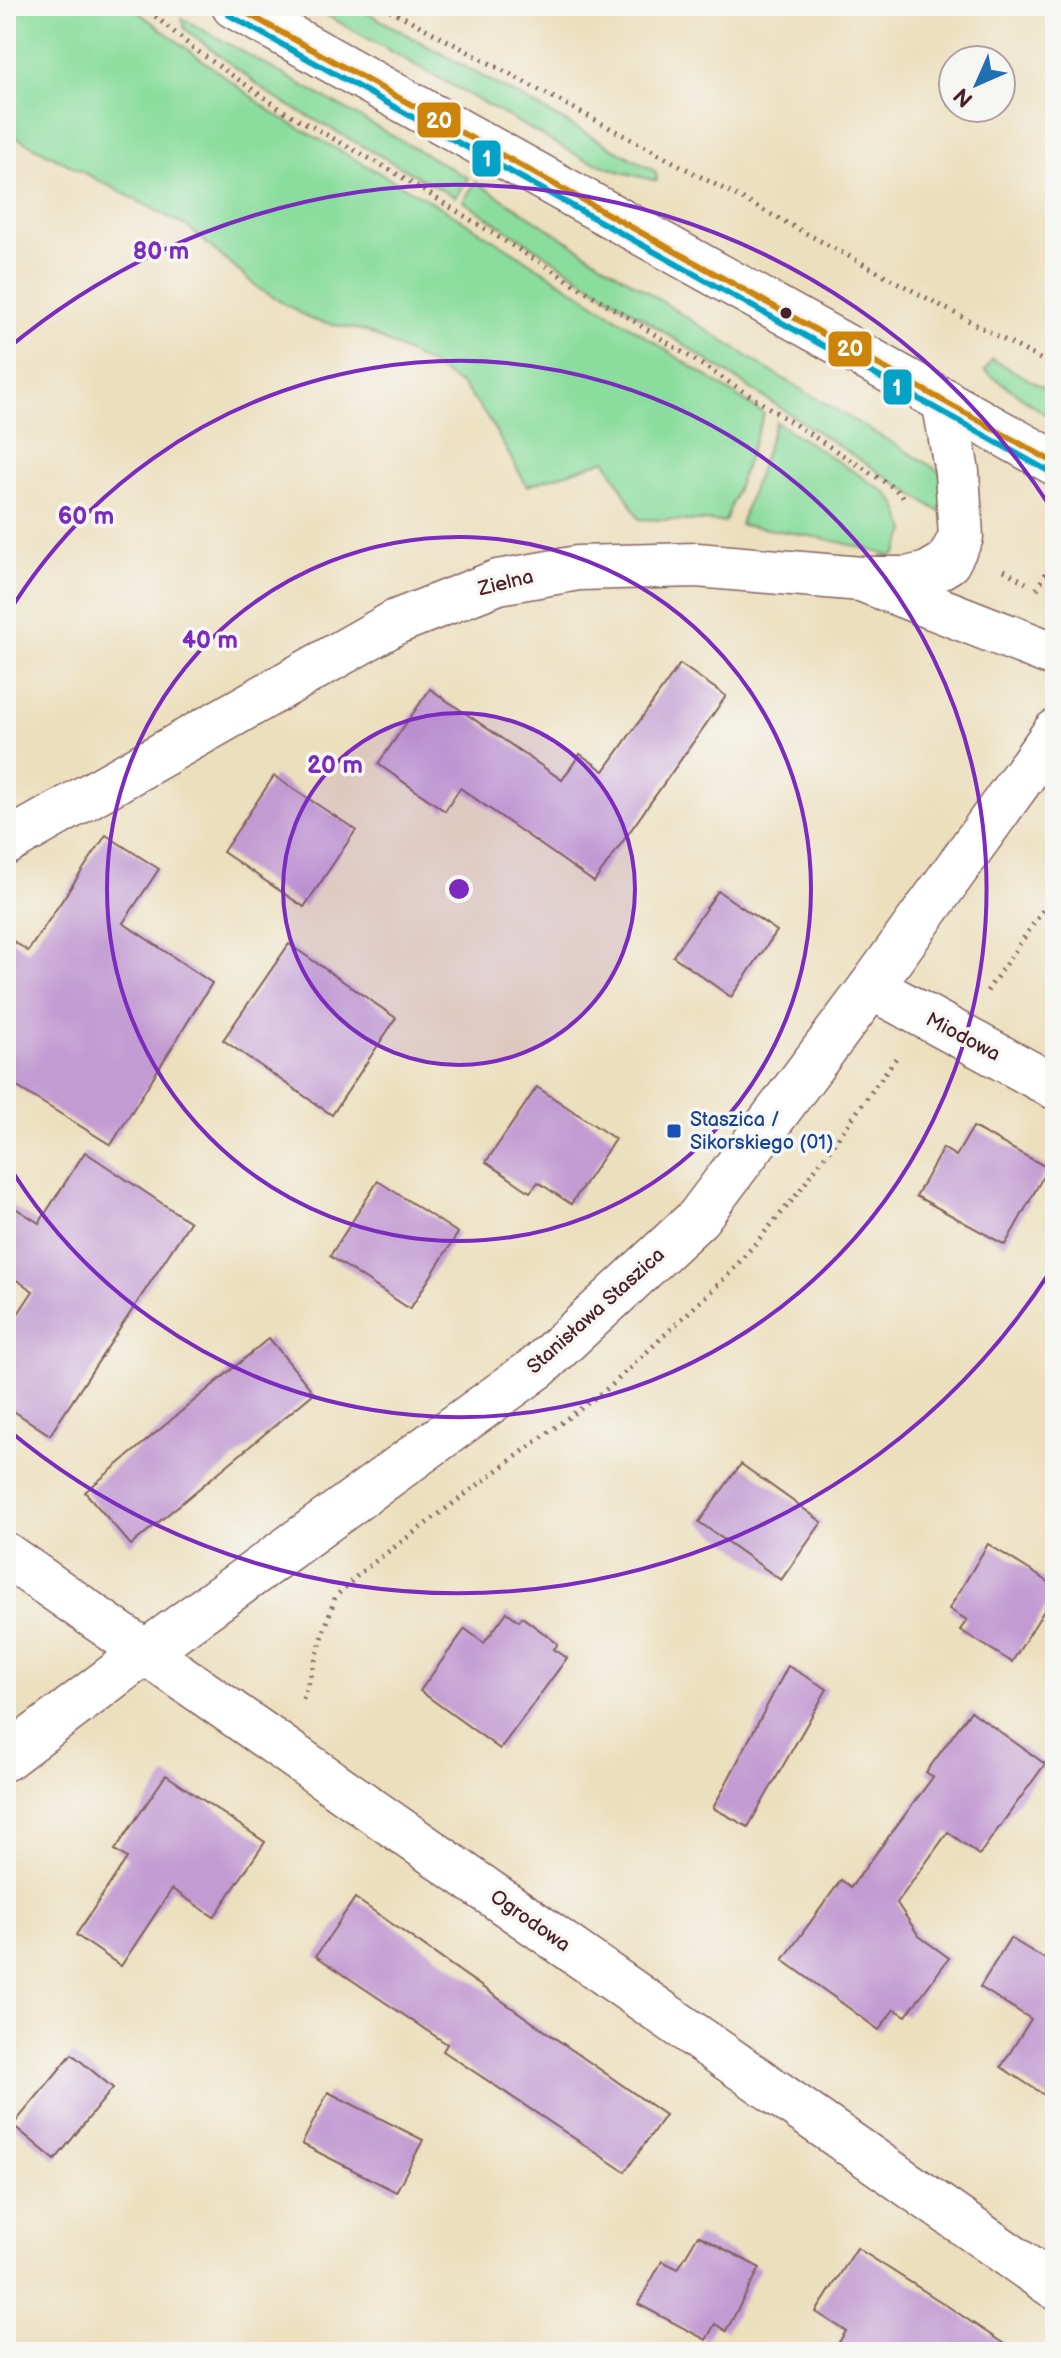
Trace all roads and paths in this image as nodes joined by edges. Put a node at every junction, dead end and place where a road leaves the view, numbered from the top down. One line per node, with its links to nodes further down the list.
1 (143, 6): 7 (path)
2 (234, 6): 5 (street)
3 (383, 6): 4 (path)
4 (1055, 367)
5 (944, 400): 6 (street); 7 (street)
6 (1055, 463)
7 (958, 544): 9 (street); 10 (path)
8 (1055, 556): 10 (path)
9 (861, 579): 12 (street, Zielna); 14 (street, Zielna)
10 (1037, 589): 11 (path)
11 (1046, 594)
12 (1055, 655)
13 (1055, 732): 15 (street, Stanisława Staszica)
14 (6, 843)
15 (871, 987): 16 (street, Miodowa); 18 (street, Stanisława Staszica)
16 (1055, 1087)
17 (6, 1555): 18 (street, Ogrodowa)
18 (144, 1653): 19 (street, Stanisława Staszica); 20 (street, Ogrodowa)
19 (6, 1758)
20 (1055, 2287)

